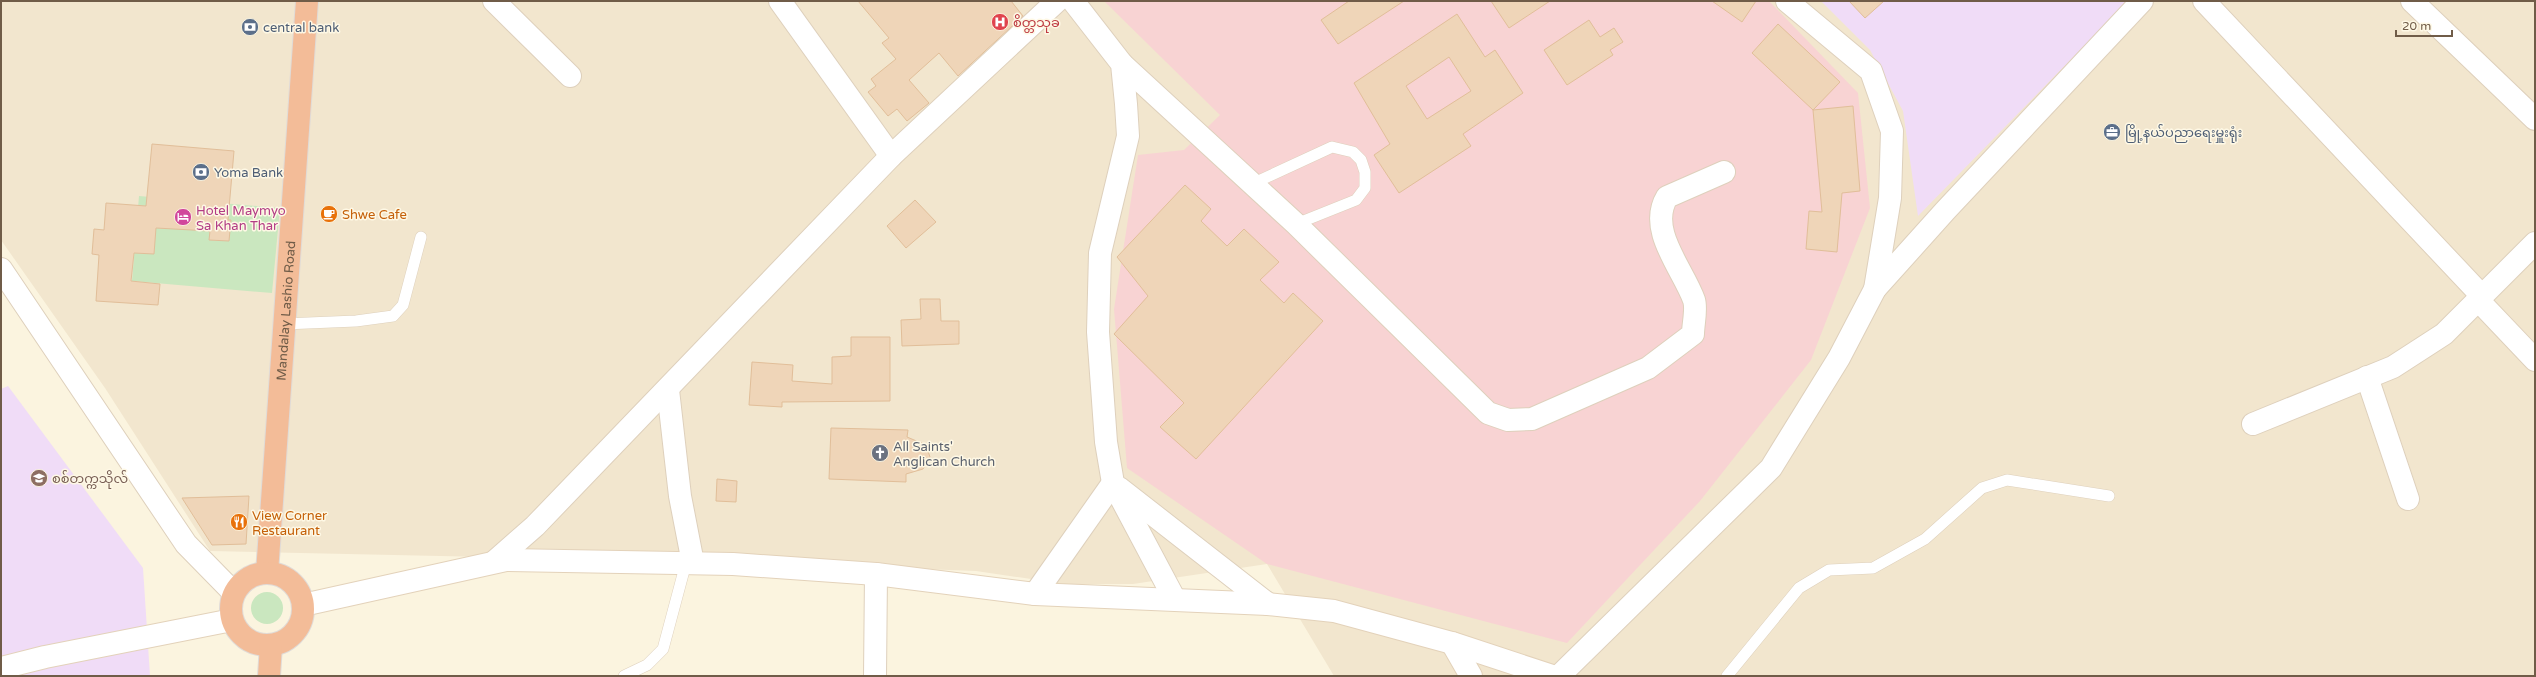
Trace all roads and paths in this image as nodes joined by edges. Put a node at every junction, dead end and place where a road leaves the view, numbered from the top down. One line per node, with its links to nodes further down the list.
1 (307, 1): 22 (highway, Mandalay Lashio Road)
2 (494, 1): 11 (street)
3 (780, 1): 13 (street)
4 (1057, 1): 13 (street)
5 (1073, 1): 10 (street)
6 (1787, 1): 20 (street)
7 (2142, 1): 20 (street)
8 (2204, 1): 21 (street)
9 (2412, 1): 12 (street)
10 (1122, 64): 15 (street); 27 (street)
11 (570, 76)
12 (2535, 119)
13 (891, 156): 25 (street)
14 (1724, 172): 16 (street)
15 (1252, 184): 16 (street); 16 (lane)
16 (1296, 224)
17 (421, 237): 22 (lane)
18 (2535, 243): 21 (street)
19 (1, 269): 34 (street)
20 (1875, 289): 48 (street)
21 (2480, 298): 23 (street); 24 (street)
22 (284, 324): 32 (highway, Mandalay Lashio Road)
23 (2535, 360)
24 (2367, 378): 26 (street); 29 (street)
25 (668, 390): 30 (street); 31 (street)
26 (2253, 424)
27 (1113, 483): 35 (street); 36 (street); 37 (street)
28 (2108, 496): 49 (lane)
29 (2408, 499)
30 (494, 562): 31 (street); 38 (street)
31 (689, 563): 33 (street); 45 (lane)
32 (267, 573): 34 (highway); 38 (highway)
33 (876, 574): 35 (street); 46 (street)
34 (234, 593): 39 (highway)
35 (1036, 594): 36 (street)
36 (1174, 598): 37 (street)
37 (1268, 604): 40 (street)
38 (303, 605): 41 (highway)
39 (232, 620): 41 (highway); 42 (street)
40 (1452, 643): 43 (street); 47 (street)
41 (271, 645): 44 (highway)
42 (1, 668)
43 (1539, 674)
44 (269, 676)
45 (624, 676)
46 (875, 676)
47 (1471, 676)
48 (1560, 676)
49 (1727, 676)

